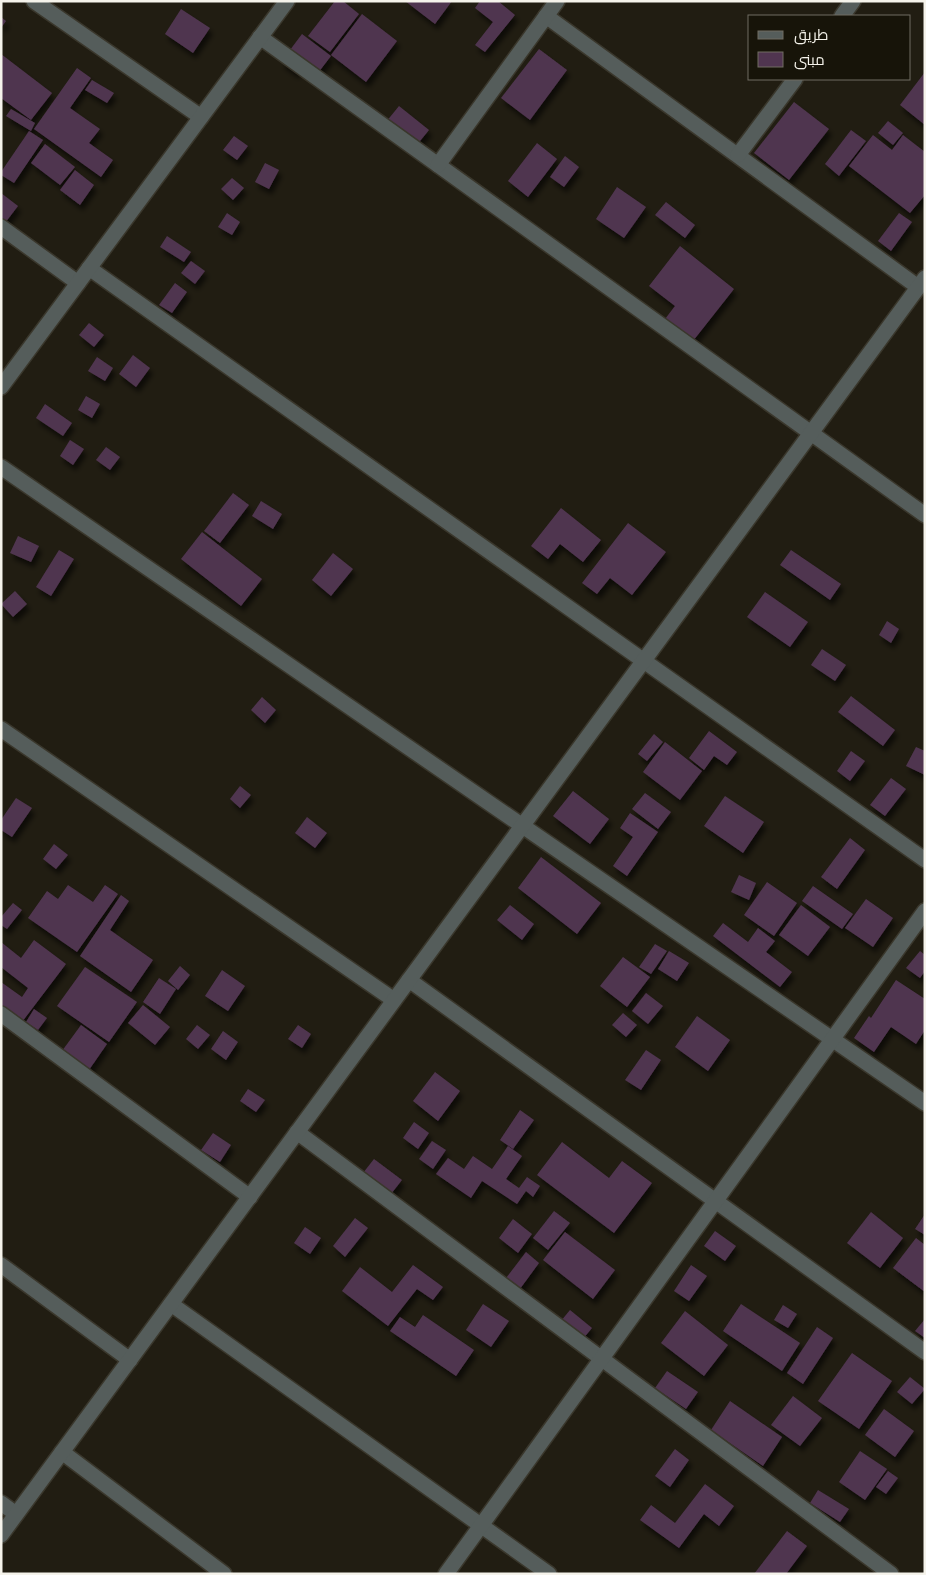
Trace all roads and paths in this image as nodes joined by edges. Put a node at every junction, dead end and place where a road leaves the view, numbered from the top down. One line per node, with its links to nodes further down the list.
1 (34, 1): 9 (street)
2 (286, 1): 7 (street)
3 (557, 1): 6 (street)
4 (853, 1): 5 (street)
5 (843, 15)
6 (546, 16): 10 (street); 11 (street)
7 (260, 37): 9 (street); 11 (street)
8 (794, 80): 10 (street)
9 (201, 116): 13 (street)
10 (738, 155): 14 (street)
11 (438, 165): 17 (street)
12 (1, 227): 15 (street)
13 (89, 268): 15 (street); 20 (street)
14 (922, 282): 17 (street)
15 (78, 283): 16 (street)
16 (1, 387)
17 (811, 432): 19 (street); 20 (street)
18 (1, 466): 22 (street)
19 (925, 515)
20 (643, 661): 22 (street); 23 (street)
21 (1, 729): 26 (street)
22 (522, 826): 25 (street); 28 (street)
23 (925, 860)
24 (925, 911): 28 (street)
25 (409, 980): 26 (street); 32 (street)
26 (394, 1000): 30 (street)
27 (1, 1014): 31 (street)
28 (832, 1039): 29 (street); 32 (street)
29 (925, 1103)
30 (297, 1132): 31 (street); 36 (street)
31 (250, 1196): 34 (street)
32 (716, 1201): 35 (street); 36 (street)
33 (1, 1265): 37 (street)
34 (171, 1304): 37 (street); 41 (street)
35 (925, 1352)
36 (602, 1359): 41 (street); 46 (street)
37 (130, 1360): 38 (street)
38 (62, 1452): 40 (street); 43 (street)
39 (1, 1503): 40 (street)
40 (16, 1514): 42 (street)
41 (482, 1526): 44 (street); 45 (street)
42 (1, 1535)
43 (224, 1574)
44 (446, 1574)
45 (549, 1574)
46 (891, 1574)

